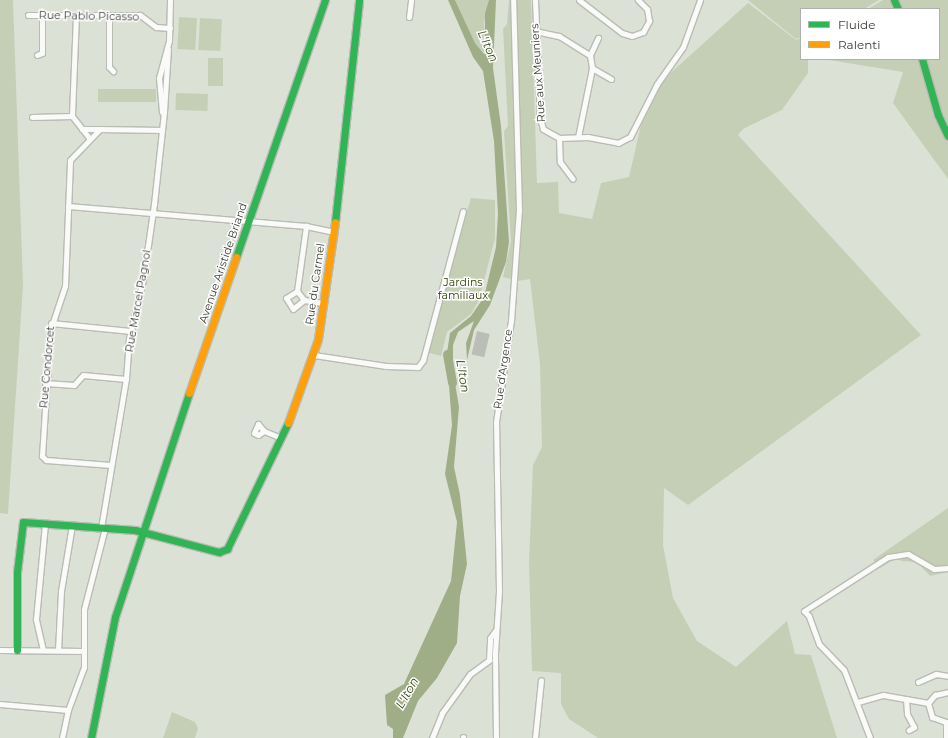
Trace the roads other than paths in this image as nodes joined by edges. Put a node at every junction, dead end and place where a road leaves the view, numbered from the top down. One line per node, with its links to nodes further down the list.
1 (170, 0): 15 (street, Rue Marcel Pagnol)
2 (325, 0): 37 (street, Avenue Aristide Briand)
3 (359, 0): 39 (street, Rue du Carmel)
4 (411, 0): 14 (street)
5 (513, 0): 56 (street, Rue d'Argence)
6 (535, 0): 16 (street, Rue aux Meuniers)
7 (579, 0): 8 (street)
8 (638, 0)
9 (700, 0): 30 (street)
10 (28, 15): 11 (street, Rue Pablo Picasso)
11 (42, 15): 12 (street, Rue Pablo Picasso); 19 (street)
12 (76, 15): 13 (street, Rue Pablo Picasso); 24 (street)
13 (109, 15): 15 (street, Rue Pablo Picasso); 22 (street)
14 (409, 17)
15 (170, 28): 28 (street, Rue Marcel Pagnol)
16 (535, 31): 18 (street); 32 (street, Rue aux Meuniers)
17 (598, 38): 18 (street)
18 (590, 54): 21 (street)
19 (37, 55)
20 (922, 60): 29 (street)
21 (592, 68): 23 (street); 30 (street)
22 (113, 71)
23 (611, 79)
24 (72, 116): 25 (street); 26 (street)
25 (32, 117)
26 (82, 129): 27 (street); 31 (street)
27 (100, 129): 28 (street); 31 (street, Rue Condorcet)
28 (161, 130): 36 (street, Rue Marcel Pagnol)
29 (948, 136)
30 (578, 137): 32 (street)
31 (89, 138): 34 (street, Rue Condorcet)
32 (559, 138): 33 (street)
33 (574, 179)
34 (68, 206): 36 (street); 43 (street, Rue Condorcet)
35 (463, 211): 45 (street)
36 (152, 214): 37 (street); 44 (street, Rue Marcel Pagnol)
37 (249, 222): 38 (street); 54 (street, Avenue Aristide Briand)
38 (306, 226): 39 (street); 40 (street)
39 (334, 232): 42 (street, Rue du Carmel)
40 (298, 291): 41 (street); 41 (street)
41 (304, 300): 42 (street)
42 (323, 303): 45 (street, Rue du Carmel)
43 (51, 323): 44 (street); 47 (street, Rue Condorcet)
44 (131, 331): 46 (street, Rue Marcel Pagnol)
45 (314, 355): 49 (street, Rue du Carmel)
46 (126, 379): 47 (street); 50 (street, Rue Marcel Pagnol)
47 (45, 383): 50 (street, Rue Condorcet)
48 (264, 431): 49 (street)
49 (281, 438): 54 (street, Rue du Carmel)
50 (111, 465): 53 (street, Rue Marcel Pagnol)
51 (45, 523): 52 (street); 58 (street); 59 (street)
52 (72, 525): 53 (street); 60 (street)
53 (103, 528): 54 (street); 61 (street, Rue Marcel Pagnol)
54 (143, 533): 73 (street, Avenue Aristide Briand)
55 (948, 568): 67 (street)
56 (495, 631): 74 (street); 75 (street, Rue d'Argence)
57 (0, 650): 58 (street)
58 (17, 650): 59 (street)
59 (43, 650): 60 (street)
60 (58, 650): 61 (street)
61 (84, 651): 70 (street, Rue Marcel Pagnol)
62 (948, 676): 64 (street)
63 (541, 680): 76 (street)
64 (918, 682)
65 (948, 692): 68 (street)
66 (906, 699): 67 (street); 68 (street); 71 (street)
67 (858, 702): 77 (street)
68 (928, 702): 78 (street)
69 (0, 704): 70 (street)
70 (68, 710): 72 (street, Rue Marcel Pagnol)
71 (909, 730)
72 (62, 738)
73 (91, 738)
74 (432, 738)
75 (496, 738)
76 (535, 738)
77 (870, 738)
78 (946, 738)

